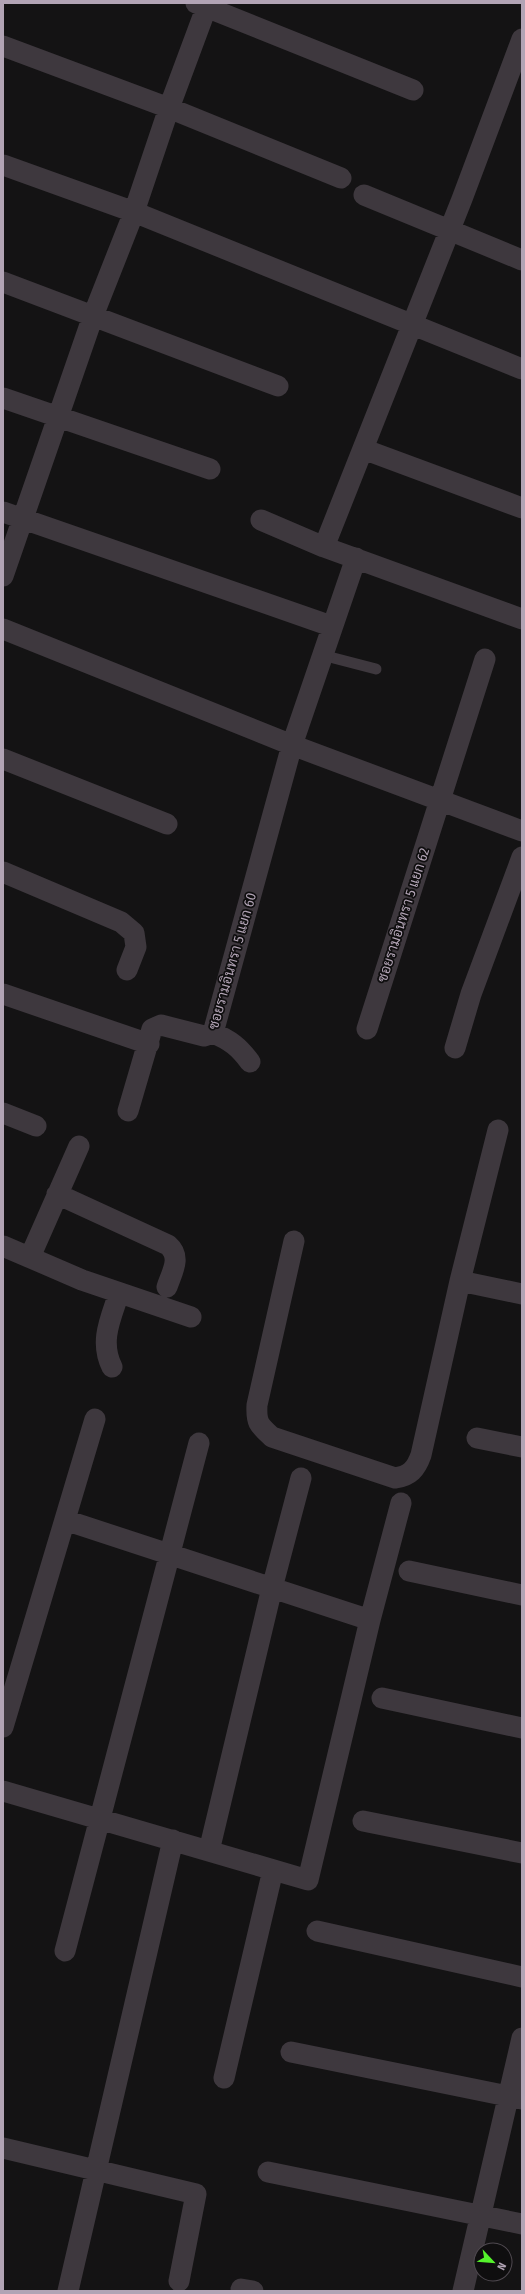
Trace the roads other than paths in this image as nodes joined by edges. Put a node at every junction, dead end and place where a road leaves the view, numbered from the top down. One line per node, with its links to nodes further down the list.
1 (204, 4): 4 (street); 5 (street)
2 (522, 39): 10 (street)
3 (3, 46): 5 (street)
4 (413, 90)
5 (169, 108): 7 (street); 9 (street)
6 (3, 165): 9 (street)
7 (341, 178)
8 (364, 195): 10 (street)
9 (134, 212): 13 (street); 14 (street)
10 (450, 230): 11 (street); 14 (street)
11 (522, 260)
12 (3, 282): 13 (street)
13 (93, 316): 16 (street); 18 (street)
14 (412, 323): 15 (street); 19 (street)
15 (522, 369)
16 (278, 386)
17 (3, 398): 18 (street)
18 (58, 418): 20 (street); 23 (street)
19 (363, 449): 21 (street); 25 (street)
20 (210, 469)
21 (522, 508)
22 (3, 512): 23 (street)
23 (23, 519): 27 (street); 29 (street)
24 (261, 520): 25 (street)
25 (324, 547): 26 (street)
26 (356, 558): 28 (street); 29 (street, ซอยรามอินทรา 5 แยก 60)
27 (3, 576)
28 (522, 619)
29 (331, 626): 31 (street, ซอยรามอินทรา 5 แยก 60)
30 (3, 629): 34 (street)
31 (322, 654): 33 (lane); 34 (street, ซอยรามอินทรา 5 แยก 60)
32 (485, 659): 36 (street, ซอยรามอินทรา 5 แยก 62)
33 (376, 669)
34 (292, 745): 36 (street); 44 (street, ซอยรามอินทรา 5 แยก 60)
35 (3, 759): 37 (street)
36 (440, 801): 38 (street); 43 (street, ซอยรามอินทรา 5 แยก 62)
37 (167, 824)
38 (522, 831)
39 (522, 857): 46 (street)
40 (3, 872): 41 (street)
41 (127, 970)
42 (3, 994): 45 (street)
43 (367, 1029)
44 (213, 1033): 45 (street, ซอยรามอินทรา 5 แยก 60); 47 (street)
45 (148, 1044): 48 (street, ซอยรามอินทรา 5 แยก 60)
46 (455, 1048)
47 (250, 1062)
48 (128, 1110)
49 (3, 1113): 50 (street)
50 (36, 1126)
51 (498, 1130): 57 (street)
52 (79, 1146): 53 (street)
53 (58, 1194): 56 (street); 58 (street)
54 (294, 1241): 57 (street)
55 (3, 1246): 56 (street)
56 (30, 1257): 59 (street)
57 (460, 1281): 60 (street)
58 (167, 1287)
59 (119, 1293): 61 (street); 62 (street)
60 (522, 1294)
61 (191, 1318)
62 (112, 1367)
63 (95, 1419): 69 (street)
64 (476, 1438): 66 (street)
65 (199, 1443): 70 (street)
66 (522, 1447)
67 (300, 1478): 72 (street)
68 (401, 1504): 74 (street)
69 (65, 1520): 70 (street); 76 (street)
70 (170, 1555): 72 (street); 79 (street)
71 (409, 1571): 73 (street)
72 (272, 1588): 74 (street); 82 (street)
73 (522, 1595)
74 (370, 1620): 84 (street)
75 (382, 1698): 77 (street)
76 (3, 1727)
77 (522, 1728)
78 (3, 1791): 79 (street)
79 (101, 1819): 81 (street); 86 (street)
80 (363, 1821): 83 (street)
81 (173, 1840): 82 (street); 93 (street)
82 (209, 1851): 84 (street)
83 (522, 1853)
84 (273, 1870): 90 (street)
85 (317, 1931): 87 (street)
86 (65, 1951)
87 (522, 1977)
88 (522, 2038): 91 (street)
89 (291, 2052): 91 (street)
90 (224, 2078)
91 (515, 2097): 95 (street)
92 (3, 2148): 93 (street)
93 (96, 2169): 97 (street); 98 (street)
94 (268, 2172): 95 (street)
95 (480, 2215): 96 (street); 99 (street)
96 (522, 2224)
97 (179, 2281)
98 (68, 2291)
99 (463, 2291)

